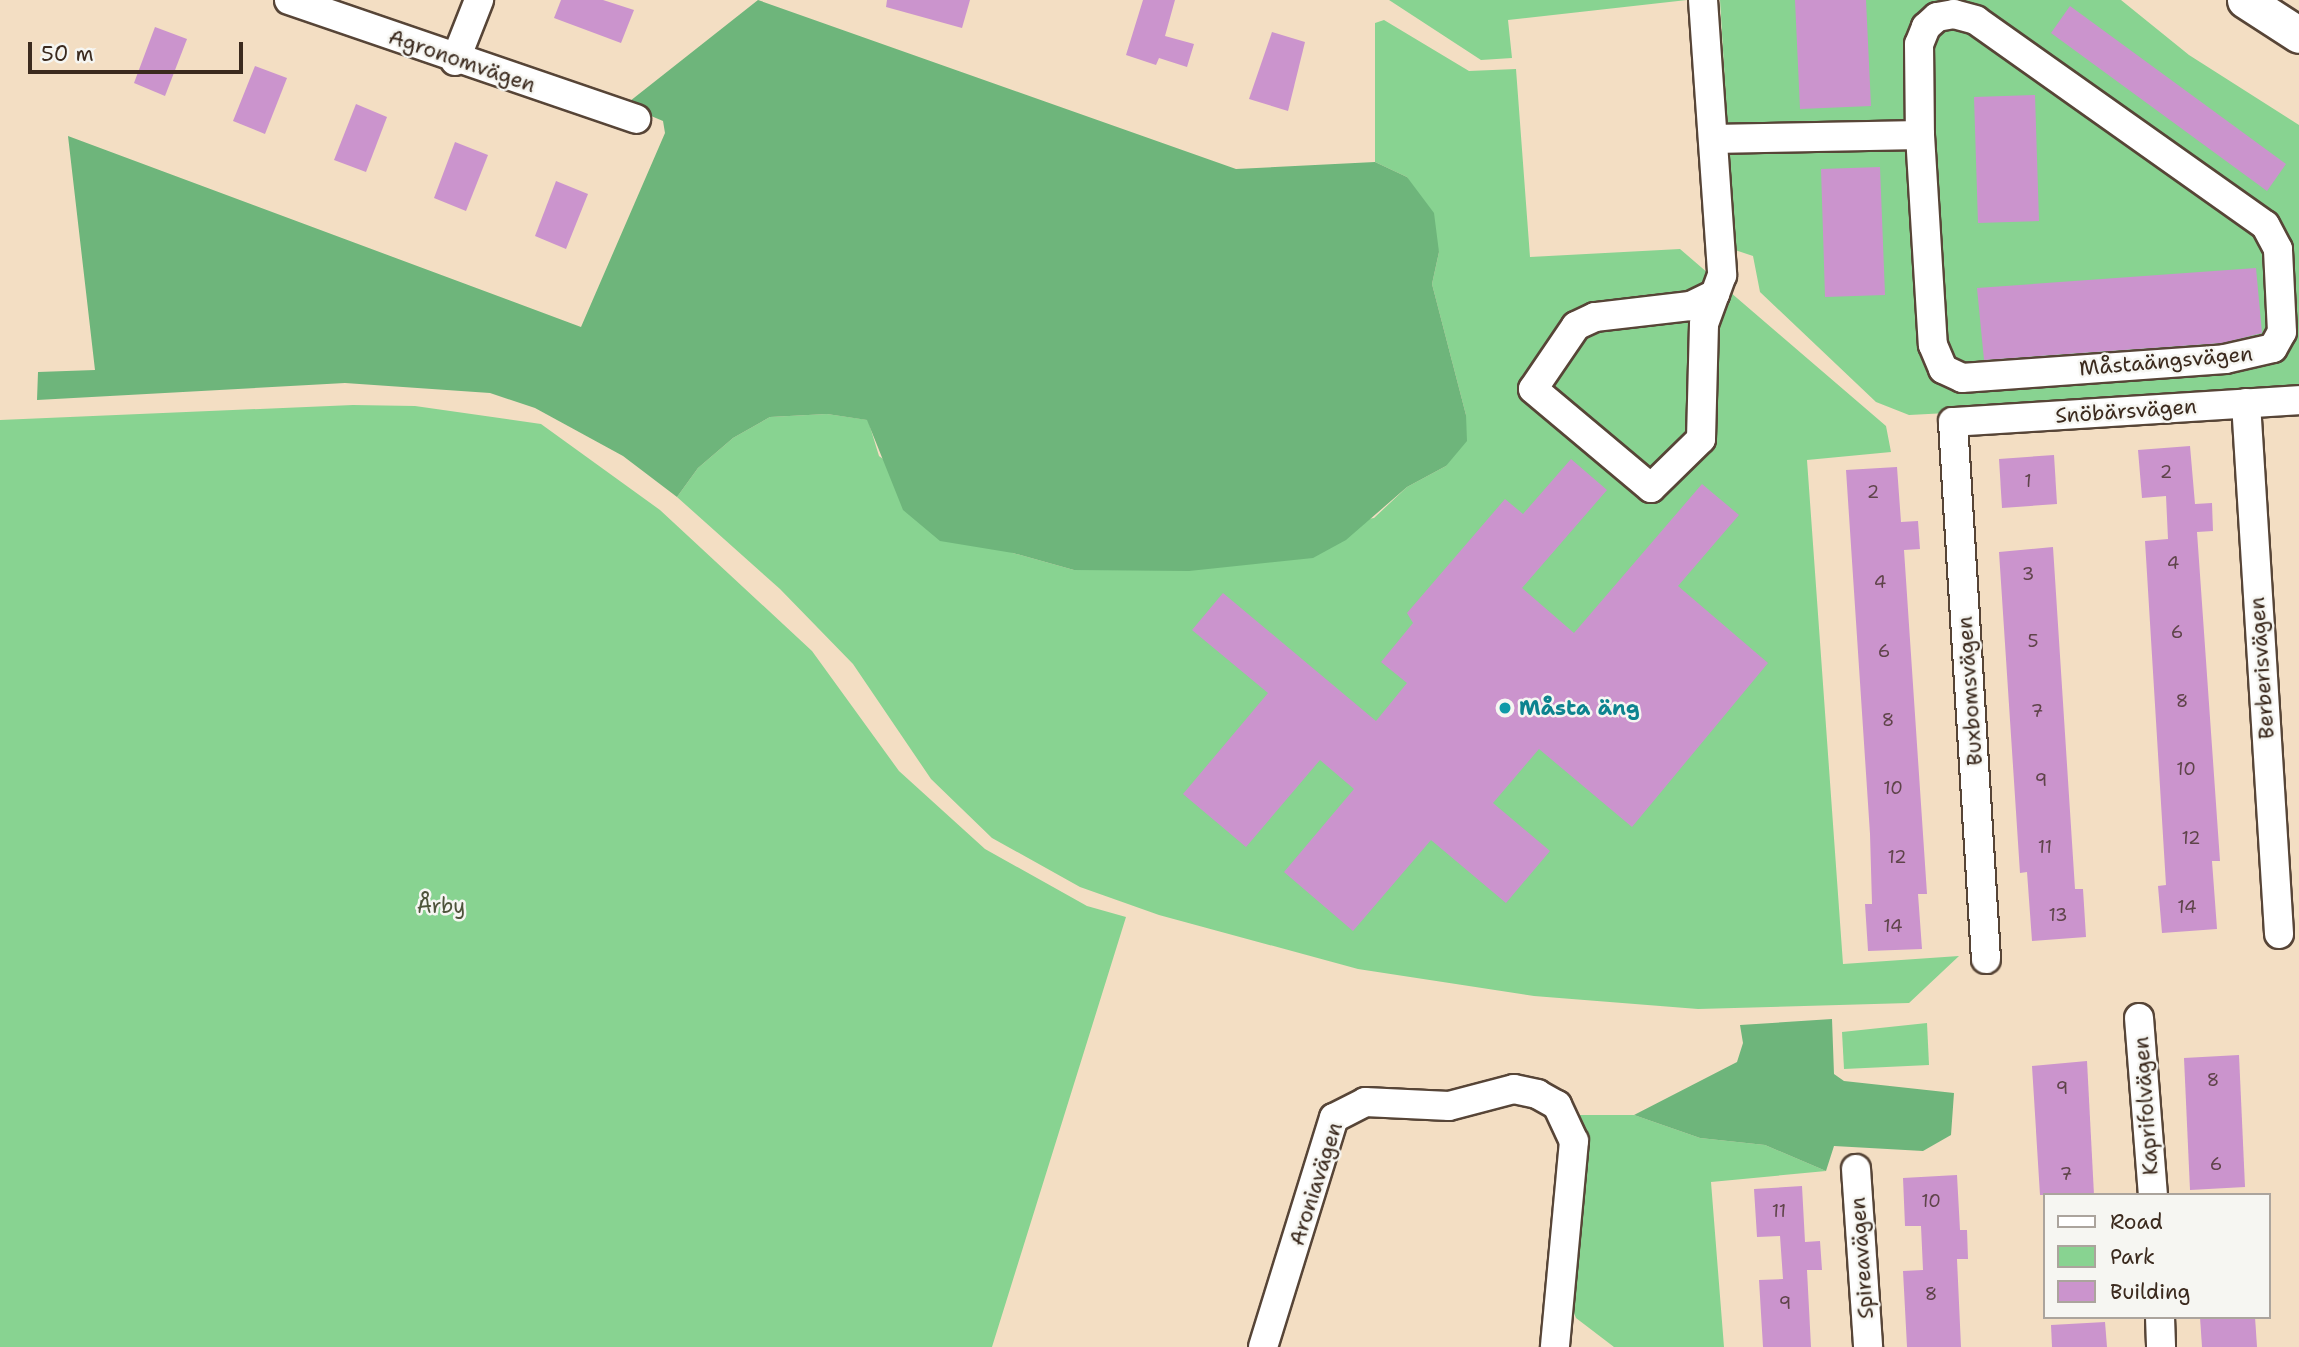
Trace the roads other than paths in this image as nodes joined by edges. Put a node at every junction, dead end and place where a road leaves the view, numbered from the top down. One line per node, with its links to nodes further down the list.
1 (289, 0): 6 (street, Agronomvägen)
2 (479, 0): 6 (street)
3 (1703, 0): 9 (street)
4 (2245, 0): 5 (main road)
5 (2299, 35)
6 (455, 61): 7 (street, Agronomvägen)
7 (636, 120)
8 (1920, 135): 8 (street, Måstaängsvägen); 9 (street)
9 (1713, 139): 10 (street)
10 (1715, 294): 10 (street)
11 (2299, 400): 12 (street, Snöbärsvägen)
12 (2246, 403): 13 (street, Snöbärsvägen); 14 (street, Berberisvägen)
13 (1953, 422): 15 (street, Buxbomsvägen)
14 (2279, 934)
15 (1986, 959)
16 (2139, 1018): 18 (street, Kaprifolvägen)
17 (1856, 1169): 22 (street, Spireavägen)
18 (2153, 1193)
19 (2160, 1319): 23 (street)
20 (1263, 1347): 21 (street, Aroniavägen)
21 (1555, 1347)
22 (1868, 1347)
23 (2161, 1347)

